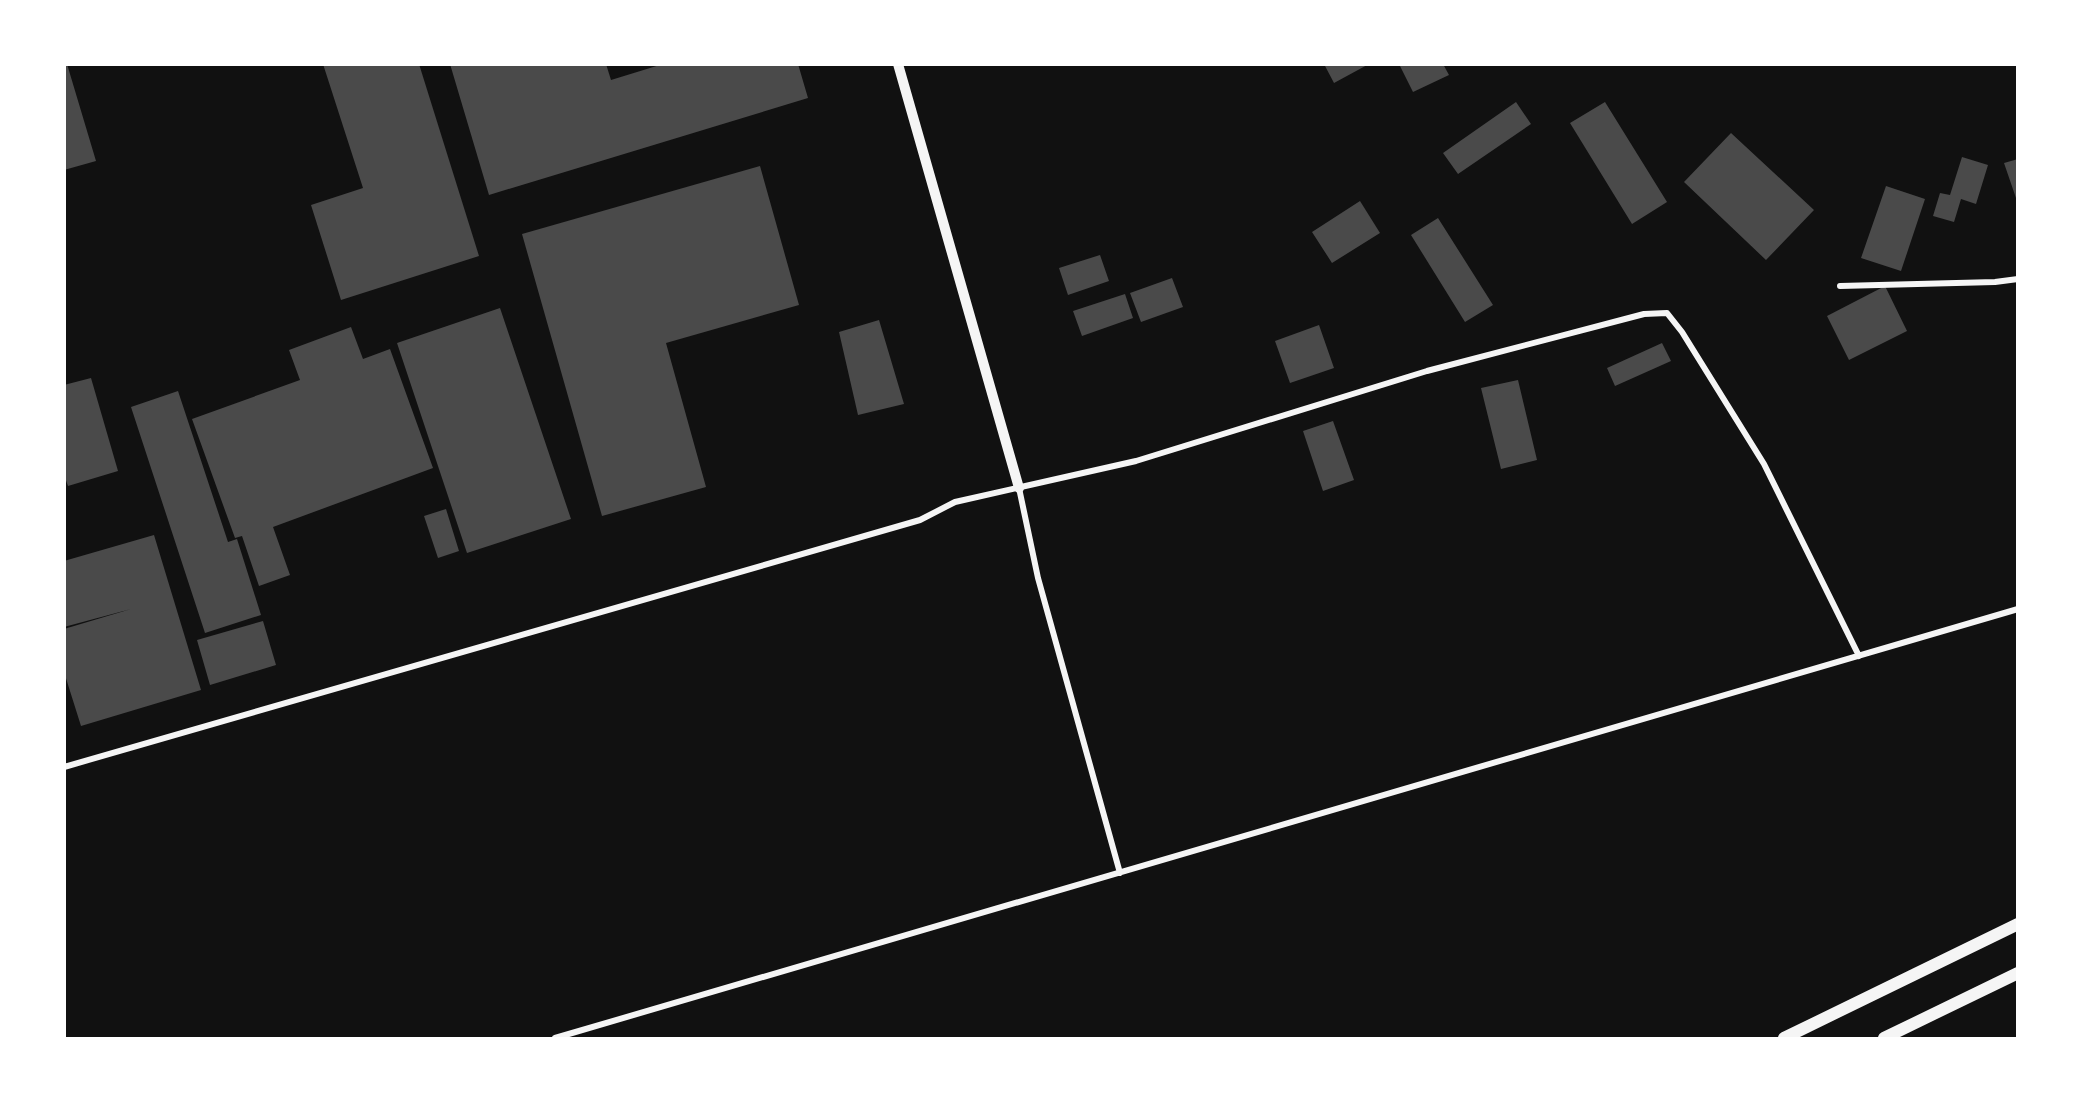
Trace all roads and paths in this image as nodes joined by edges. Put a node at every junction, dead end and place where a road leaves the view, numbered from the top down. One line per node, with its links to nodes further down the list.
1 (898, 64): 4 (street)
2 (2018, 279): 3 (street)
3 (1840, 286)
4 (1019, 488): 6 (street); 7 (street); 8 (street)
5 (2018, 609): 6 (street)
6 (1858, 656): 8 (street)
7 (64, 767)
8 (1120, 873): 11 (street)
9 (2018, 924): 12 (main road)
10 (2018, 973): 13 (main road)
11 (555, 1038)
12 (1784, 1038)
13 (1884, 1038)

